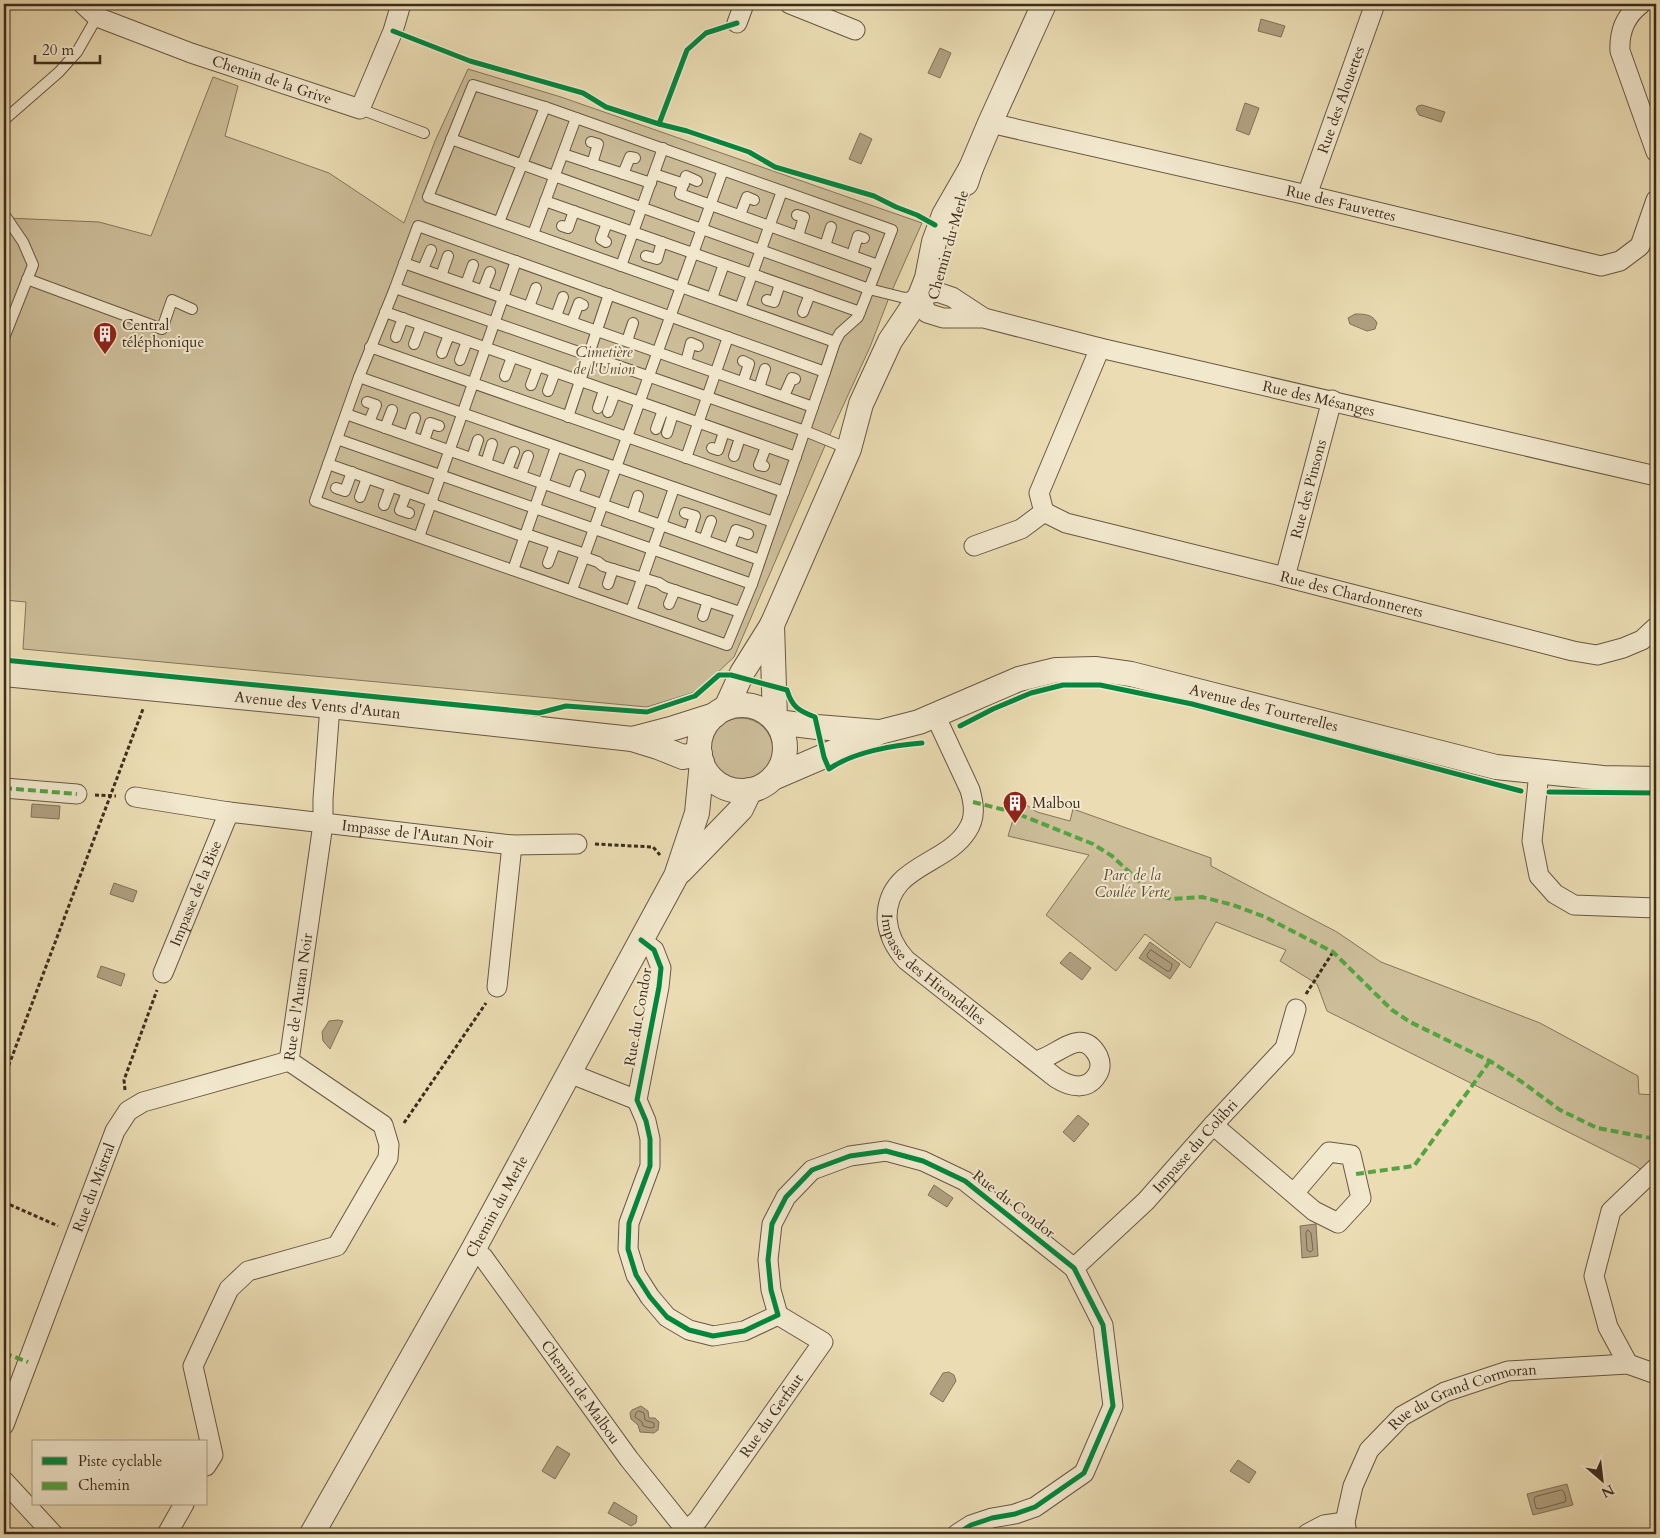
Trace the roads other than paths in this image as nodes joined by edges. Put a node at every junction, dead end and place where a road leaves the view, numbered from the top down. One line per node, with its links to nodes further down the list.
1 (401, 4): 11 (street)
2 (744, 4): 8 (street)
3 (790, 4): 9 (street)
4 (1044, 4): 14 (street, Chemin du Merle)
5 (1375, 4): 31 (street, Rue des Alouettes)
6 (1641, 4): 19 (street)
7 (90, 10): 11 (street, Chemin de la Grive); 13 (lane)
8 (737, 22)
9 (855, 30)
10 (546, 107): 12 (lane); 16 (lane); 23 (lane)
11 (360, 108): 15 (lane)
12 (576, 118): 18 (lane); 20 (lane)
13 (4, 120)
14 (990, 122): 31 (street, Rue des Fauvettes); 84 (street, Chemin du Merle)
15 (424, 133)
16 (451, 139): 23 (lane); 41 (lane)
17 (591, 142): 22 (lane)
18 (663, 148): 24 (lane); 27 (lane)
19 (1656, 152)
20 (563, 154): 22 (lane); 26 (lane)
21 (634, 158): 25 (lane)
22 (592, 164): 25 (lane)
23 (522, 165): 26 (lane); 41 (lane)
24 (723, 170): 30 (lane); 35 (lane)
25 (623, 174): 27 (lane)
26 (555, 176): 34 (lane); 36 (lane)
27 (652, 179): 29 (lane); 36 (lane)
28 (698, 181): 29 (lane)
29 (684, 184): 35 (lane)
30 (782, 191): 44 (lane); 63 (lane)
31 (1307, 195): 33 (street, Rue des Fauvettes)
32 (754, 200): 39 (lane)
33 (1656, 200)
34 (545, 201): 37 (lane); 48 (lane)
35 (710, 204): 39 (lane); 46 (lane)
36 (642, 207): 46 (lane); 47 (lane)
37 (574, 211): 42 (lane); 43 (lane)
38 (4, 214): 70 (lane)
39 (740, 215): 44 (lane)
40 (797, 215): 49 (lane)
41 (499, 222): 48 (lane)
42 (607, 223): 47 (lane); 51 (lane)
43 (562, 226)
44 (770, 226): 49 (lane); 55 (lane)
45 (831, 227): 53 (lane)
46 (701, 229): 55 (lane); 56 (lane)
47 (633, 232): 52 (lane); 65 (lane)
48 (533, 234): 65 (lane)
49 (798, 236): 53 (lane)
50 (864, 238): 57 (lane)
51 (606, 242)
52 (662, 242): 56 (lane); 59 (lane)
53 (825, 246): 57 (lane)
54 (431, 250): 66 (lane)
55 (761, 250): 68 (lane); 76 (lane)
56 (693, 253): 62 (lane); 73 (lane)
57 (852, 255): 63 (lane)
58 (448, 256): 69 (lane)
59 (646, 256)
60 (516, 261): 61 (lane); 78 (lane); 80 (lane)
61 (404, 263): 66 (lane); 74 (lane)
62 (724, 264): 68 (lane); 82 (lane)
63 (878, 265): 76 (lane)
64 (473, 266): 71 (lane)
65 (621, 266): 73 (lane)
66 (423, 269): 69 (lane)
67 (490, 272): 77 (lane)
68 (752, 274): 72 (lane); 87 (lane)
69 (441, 276): 71 (lane)
70 (28, 279): 88 (lane); 103 (lane)
71 (466, 284): 77 (lane)
72 (780, 284): 79 (lane); 83 (lane)
73 (681, 287): 82 (lane); 93 (lane)
74 (395, 288): 89 (lane); 95 (lane)
75 (536, 288): 86 (lane)
76 (869, 289): 84 (lane); 91 (lane)
77 (484, 290): 80 (lane)
78 (609, 294): 93 (lane); 99 (lane)
79 (810, 294): 90 (lane); 91 (lane)
80 (503, 297): 86 (lane); 95 (lane)
81 (563, 297): 92 (lane)
82 (712, 298): 87 (lane)
83 (767, 300)
84 (928, 300): 111 (street, Rue des Mésanges); 166 (street, Chemin du Merle)
85 (583, 305): 96 (lane)
86 (529, 306): 92 (lane)
87 (740, 308): 106 (lane)
88 (192, 309)
89 (385, 312): 94 (lane); 109 (lane)
90 (803, 312)
91 (860, 312): 106 (lane)
92 (556, 316): 96 (lane)
93 (670, 316): 102 (lane); 112 (lane)
94 (403, 318): 98 (lane); 101 (lane)
95 (494, 322): 110 (lane); 114 (lane)
96 (572, 322): 99 (lane)
97 (633, 323): 105 (lane)
98 (421, 325): 100 (lane); 107 (lane)
99 (597, 330): 105 (lane); 114 (lane)
100 (449, 335): 104 (lane); 113 (lane)
101 (396, 337)
102 (728, 337): 122 (lane); 123 (lane)
103 (4, 338)
104 (467, 341): 110 (lane); 116 (lane)
105 (627, 341): 112 (lane)
106 (835, 342): 123 (lane)
107 (414, 344)
108 (698, 346): 118 (lane)
109 (370, 347): 126 (lane); 130 (lane)
110 (486, 348): 115 (lane); 130 (lane)
111 (1100, 348): 137 (street, Rue des Mésanges); 199 (street)
112 (657, 352): 118 (lane); 125 (lane)
113 (442, 353)
114 (589, 356): 125 (lane); 128 (lane)
115 (512, 357): 119 (lane); 124 (lane)
116 (460, 360)
117 (743, 361): 129 (lane)
118 (686, 362): 122 (lane)
119 (538, 366): 121 (lane); 131 (lane)
120 (765, 369): 132 (lane)
121 (555, 372): 128 (lane); 133 (lane)
122 (716, 372): 129 (lane); 136 (lane)
123 (825, 372): 140 (lane)
124 (505, 376)
125 (648, 376): 136 (lane); 139 (lane)
126 (358, 377): 144 (lane); 145 (lane)
127 (795, 379): 135 (lane)
128 (580, 381): 134 (lane); 146 (lane)
129 (743, 382): 132 (lane)
130 (473, 383): 145 (lane); 146 (lane)
131 (531, 385)
132 (759, 388): 135 (lane)
133 (548, 391)
134 (609, 391): 139 (lane); 142 (lane)
135 (784, 396): 140 (lane)
136 (707, 397): 149 (lane); 153 (lane)
137 (1332, 400): 183 (street, Rue des Mésanges); 221 (street, Rue des Pinsons)
138 (367, 402): 148 (lane)
139 (639, 402): 143 (lane); 157 (lane)
140 (813, 407): 153 (lane)
141 (392, 410): 151 (lane)
142 (603, 410)
143 (668, 412): 149 (lane); 152 (lane); 155 (lane)
144 (346, 414): 148 (lane); 159 (lane)
145 (462, 414): 163 (lane); 167 (lane)
146 (568, 416): 157 (lane)
147 (416, 418): 156 (lane)
148 (370, 422): 151 (lane)
149 (698, 423): 154 (lane); 173 (lane)
150 (439, 426): 161 (lane)
151 (385, 428): 156 (lane)
152 (656, 429)
153 (805, 431): 166 (lane); 171 (lane)
154 (724, 432): 158 (lane); 165 (lane)
155 (667, 433)
156 (410, 436): 161 (lane)
157 (627, 437): 173 (lane); 177 (lane)
158 (740, 438): 164 (lane); 170 (lane)
159 (337, 439): 175 (lane); 180 (lane)
160 (478, 440): 172 (lane)
161 (424, 441): 167 (lane)
162 (492, 444): 174 (lane)
163 (556, 447): 177 (lane); 185 (lane)
164 (766, 447): 171 (lane); 176 (lane)
165 (712, 448)
166 (848, 449): 231 (street, Chemin du Merle)
167 (450, 450): 172 (lane); 180 (lane)
168 (514, 452): 178 (lane)
169 (528, 456): 181 (lane)
170 (734, 456)
171 (796, 457): 190 (lane)
172 (472, 458): 174 (lane)
173 (686, 458): 190 (lane)
174 (486, 463): 178 (lane)
175 (328, 464): 179 (lane); 209 (lane)
176 (764, 466)
177 (616, 467): 188 (lane); 195 (lane)
178 (507, 470): 181 (lane)
179 (352, 472): 184 (lane); 187 (lane)
180 (440, 475): 194 (lane); 197 (lane)
181 (521, 475): 185 (lane)
182 (580, 475): 191 (lane)
183 (1656, 476)
184 (367, 478): 186 (lane); 193 (lane)
185 (544, 484): 191 (lane); 197 (lane)
186 (391, 486): 189 (lane); 196 (lane)
187 (336, 488)
188 (674, 488): 203 (lane); 204 (lane)
189 (407, 492): 194 (lane); 200 (lane)
190 (784, 492): 203 (lane)
191 (573, 494): 195 (lane)
192 (638, 496): 201 (lane)
193 (360, 497)
194 (432, 501): 208 (lane); 209 (lane)
195 (603, 504): 201 (lane); 205 (lane)
196 (384, 505)
197 (535, 508): 205 (lane); 208 (lane)
198 (685, 512): 206 (lane)
199 (1044, 512): 212 (street); 221 (street, Rue des Chardonnerets)
200 (408, 513)
201 (632, 514): 204 (lane)
202 (711, 521): 210 (lane)
203 (773, 522): 216 (lane)
204 (661, 525): 206 (lane); 214 (lane)
205 (594, 529): 214 (lane); 215 (lane)
206 (689, 534): 210 (lane)
207 (748, 534): 213 (lane)
208 (525, 535): 211 (lane); 219 (lane)
209 (419, 537): 219 (lane)
210 (704, 540): 213 (lane)
211 (555, 544): 215 (lane); 217 (lane)
212 (974, 546)
213 (729, 549): 216 (lane)
214 (653, 550): 220 (lane); 223 (lane)
215 (584, 556): 218 (lane); 224 (lane)
216 (760, 560): 223 (lane)
217 (548, 563)
218 (613, 569): 220 (lane); 222 (lane)
219 (513, 570): 224 (lane)
220 (643, 577): 225 (lane); 228 (lane)
221 (1285, 577): 232 (street, Rue des Chardonnerets)
222 (608, 584)
223 (752, 584): 229 (lane)
224 (572, 590): 228 (lane)
225 (675, 590): 226 (lane); 227 (lane)
226 (708, 601): 229 (lane); 230 (lane)
227 (669, 604)
228 (631, 611): 229 (lane)
229 (740, 612)
230 (703, 616)
231 (772, 625): 235 (street, Chemin du Merle); 237 (street, Chemin du Merle)
232 (1656, 627)
233 (4, 674): 234 (street, Avenue des Vents d'Autan)
234 (330, 706): 239 (street, Avenue des Vents d'Autan); 249 (street, Rue de l'Autan Noir)
235 (721, 711): 237 (street); 239 (street, Avenue des Vents d'Autan); 240 (street)
236 (935, 715): 238 (street, Avenue des Tourterelles); 241 (street, Avenue des Tourterelles); 259 (street, Impasse des Hirondelles)
237 (776, 720): 238 (street, Avenue des Tourterelles); 242 (street)
238 (880, 732): 242 (street, Avenue des Tourterelles)
239 (632, 739): 240 (street, Avenue des Vents d'Autan)
240 (701, 758): 245 (street); 252 (street, Chemin du Merle)
241 (1539, 772): 243 (street, Avenue des Tourterelles); 253 (street)
242 (773, 778): 245 (street)
243 (1656, 779)
244 (4, 788): 246 (street)
245 (750, 790): 252 (street, Chemin du Merle)
246 (77, 794)
247 (135, 797): 248 (street)
248 (229, 812): 249 (street); 255 (street, Impasse de la Bise)
249 (323, 824): 250 (street, Impasse de l'Autan Noir); 258 (street, Rue de l'Autan Noir)
250 (512, 844): 251 (street, Impasse de l'Autan Noir); 256 (street, Impasse de l'Autan Noir)
251 (577, 844)
252 (676, 876): 254 (street, Chemin du Merle)
253 (1656, 908)
254 (641, 940): 260 (street, Chemin du Merle); 261 (street, Rue du Condor)
255 (163, 973)
256 (497, 987)
257 (1296, 1009): 262 (street, Impasse du Colibri)
258 (289, 1061): 270 (street, Rue du Mistral); 271 (street, Rue de l'Autan Noir)
259 (1034, 1061)
260 (569, 1073): 261 (street); 265 (street, Chemin du Merle)
261 (637, 1100): 267 (street)
262 (1213, 1125): 264 (street); 266 (street, Impasse du Colibri)
263 (1656, 1168): 268 (street)
264 (1294, 1193)
265 (473, 1250): 275 (street, Chemin de Malbou); 278 (street, Chemin du Merle)
266 (1074, 1268): 267 (street, Rue du Condor); 279 (street, Rue du Condor)
267 (778, 1315): 275 (street, Rue du Gerfaut)
268 (1628, 1364): 269 (street, Rue du Grand Cormoran); 274 (street, Rue du Grand Cormoran)
269 (1656, 1374)
270 (4, 1425)
271 (208, 1463)
272 (4, 1481): 276 (street)
273 (183, 1506): 277 (street)
274 (1346, 1528): 280 (street)
275 (687, 1533)
276 (53, 1534)
277 (167, 1534)
278 (312, 1534)
279 (958, 1534)
280 (1307, 1534)

